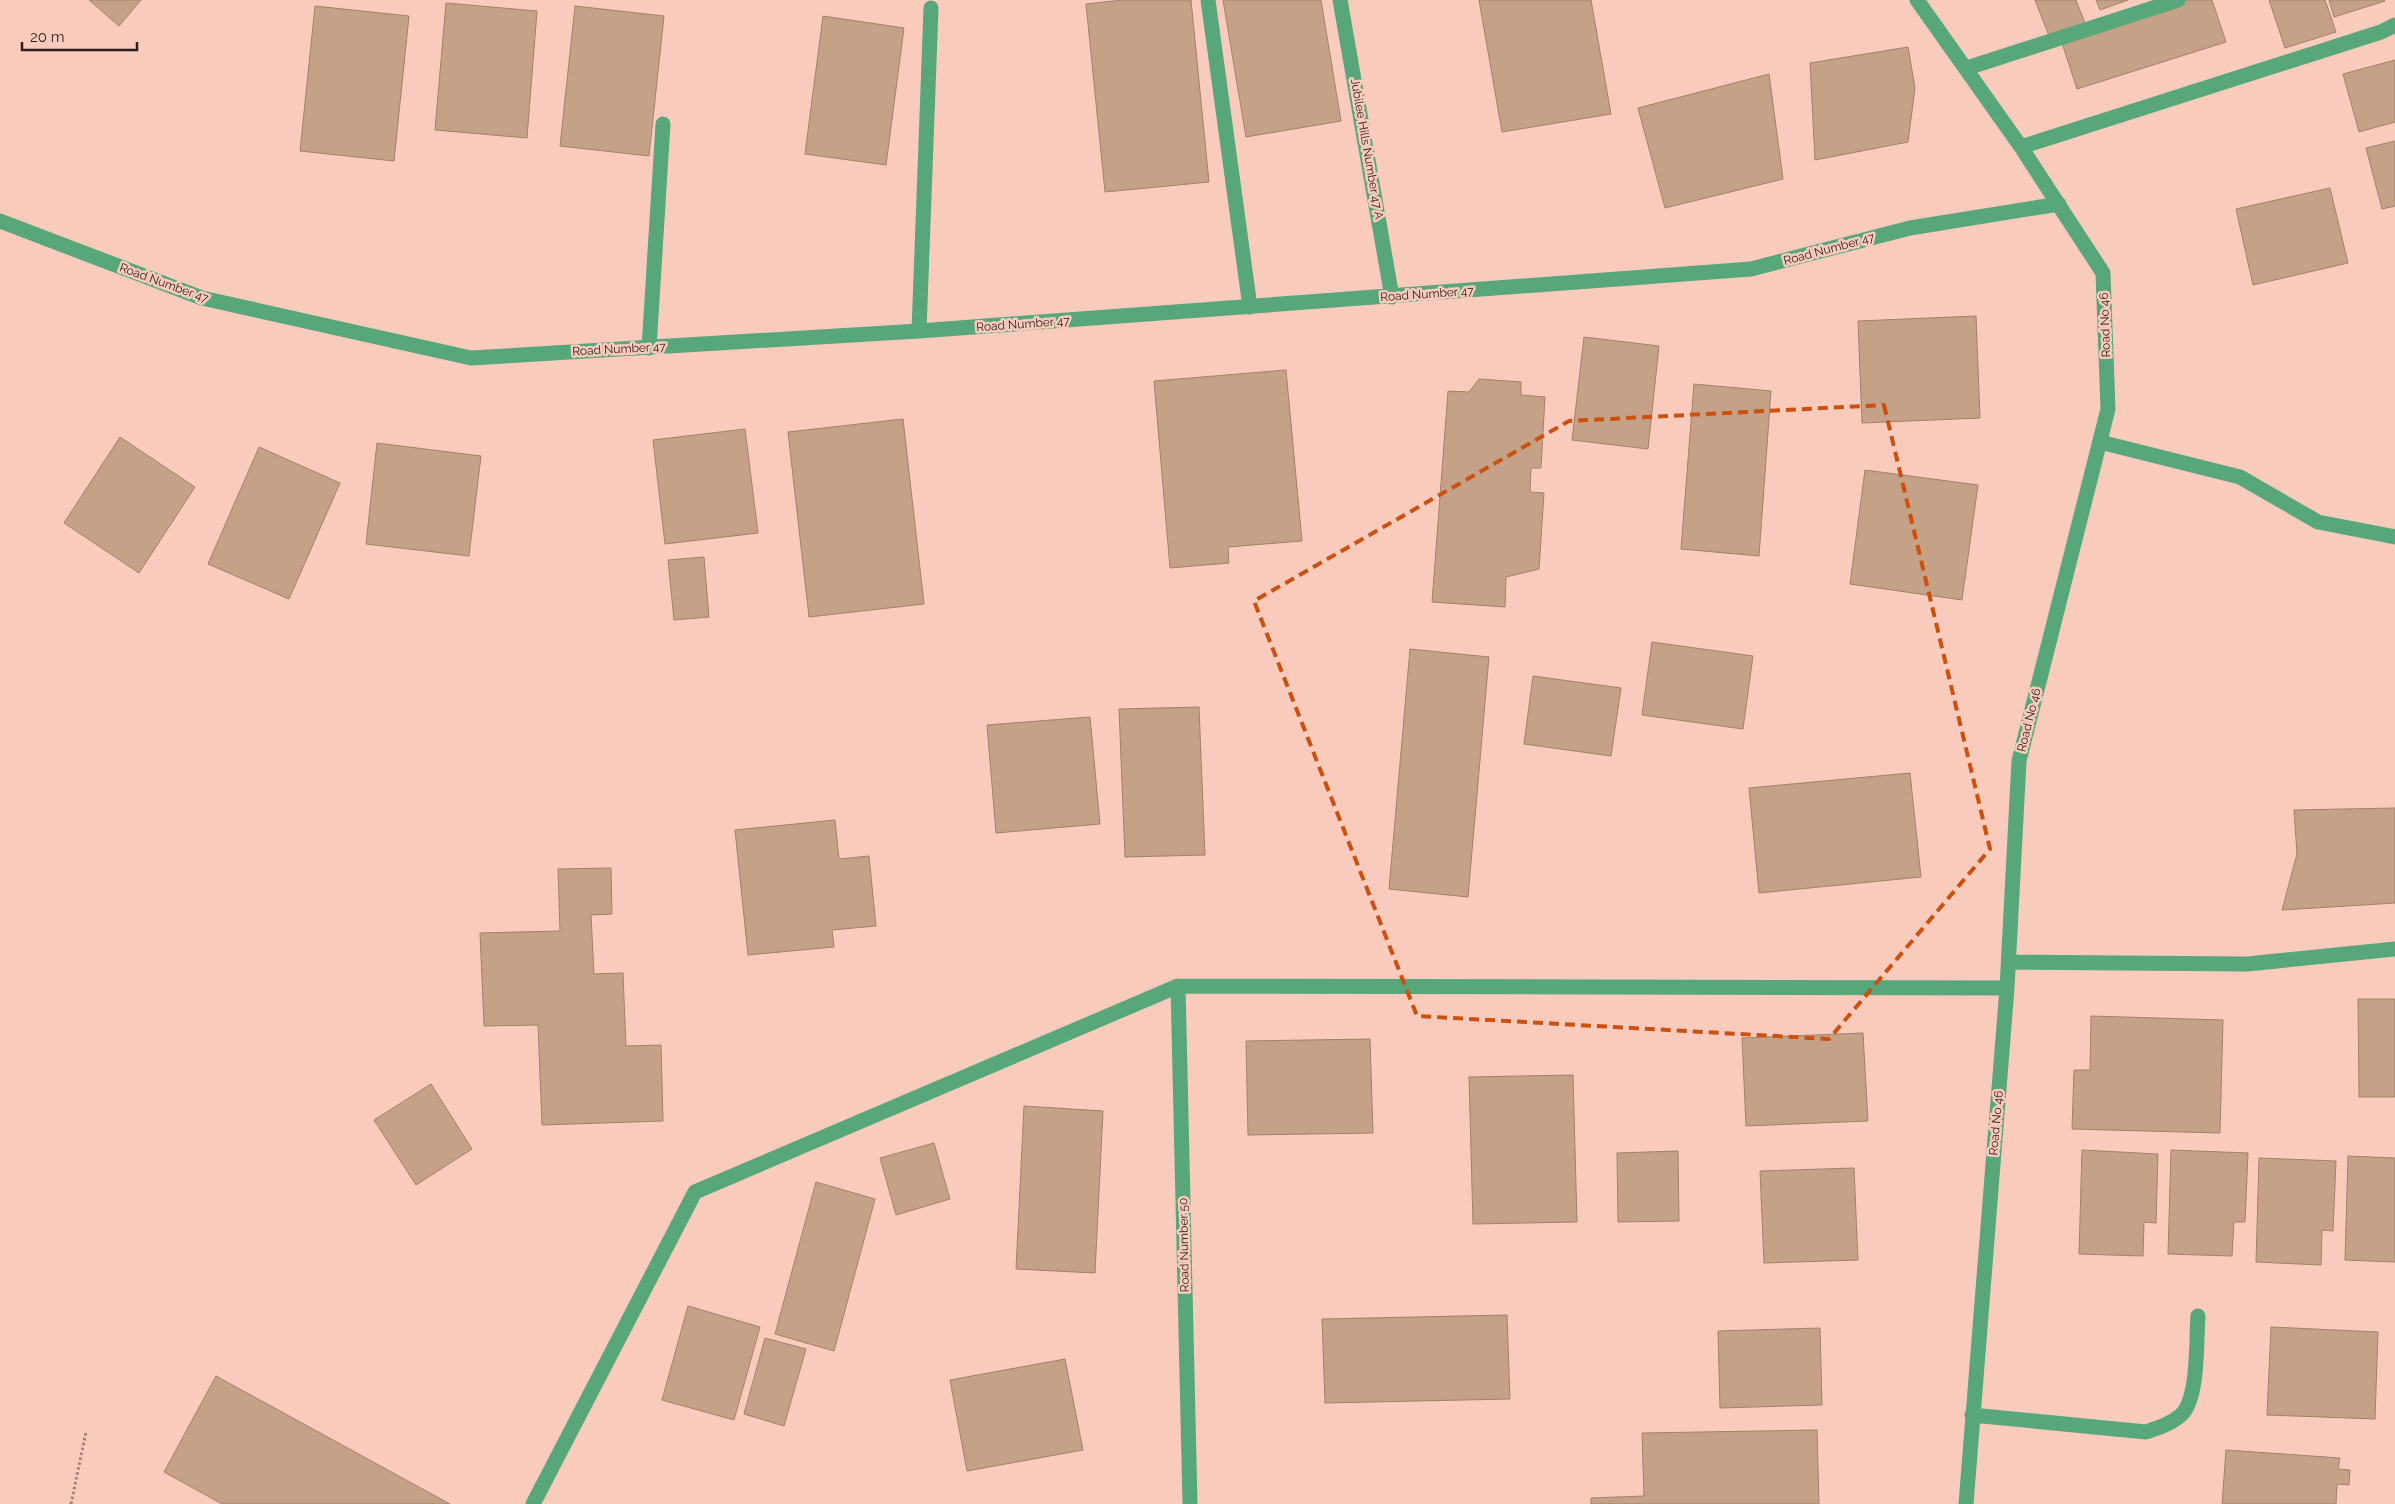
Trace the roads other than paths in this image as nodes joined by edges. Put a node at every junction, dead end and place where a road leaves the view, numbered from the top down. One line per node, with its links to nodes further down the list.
1 (1208, 0): 13 (street)
2 (1340, 0): 12 (street, Jubilee Hills Number 47 A)
3 (1918, 0): 7 (street, Road No 46)
4 (2178, 0): 7 (street)
5 (931, 8): 14 (street)
6 (2395, 25): 9 (street)
7 (1967, 68): 9 (street, Road No 46)
8 (663, 124): 15 (street)
9 (2021, 147): 10 (street, Road No 46)
10 (2059, 204): 12 (street, Road Number 47); 16 (street, Road No 46)
11 (0, 222): 15 (street, Road Number 47)
12 (1392, 297): 13 (street, Road Number 47)
13 (1250, 307): 14 (street, Road Number 47)
14 (919, 331): 15 (street, Road Number 47)
15 (650, 348)
16 (2100, 442): 17 (street); 19 (street, Road No 46)
17 (2395, 537)
18 (2395, 950): 19 (street)
19 (2009, 962): 21 (street, Road No 46)
20 (1178, 986): 21 (street); 24 (street); 25 (street, Road Number 50)
21 (2007, 988): 23 (street, Road No 46)
22 (2198, 1316): 23 (street)
23 (1972, 1415): 26 (street, Road No 46)
24 (533, 1504)
25 (1190, 1504)
26 (1966, 1504)

